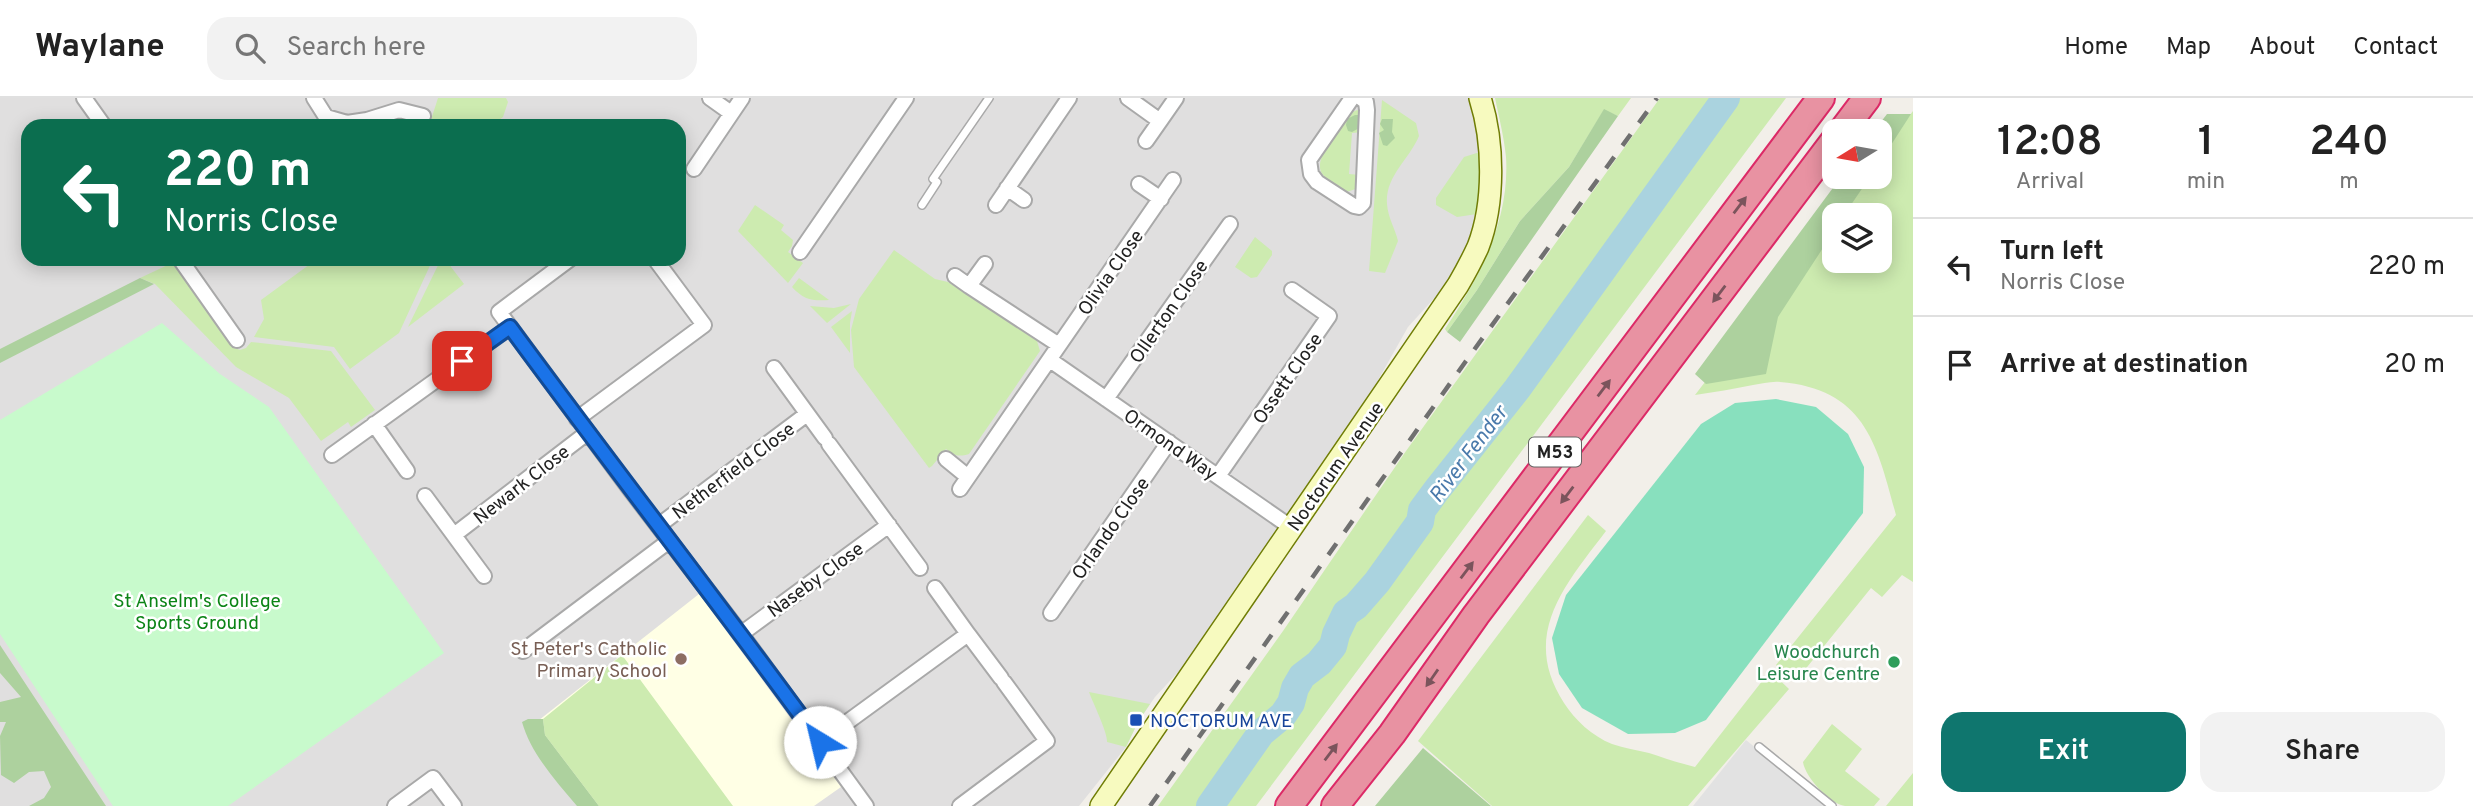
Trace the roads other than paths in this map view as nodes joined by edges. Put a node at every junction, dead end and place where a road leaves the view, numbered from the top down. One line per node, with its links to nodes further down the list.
1 (314, 98): 16 (street)
2 (710, 98): 14 (street)
3 (742, 98): 14 (street)
4 (906, 98): 33 (street)
5 (989, 98): 30 (lane)
6 (1069, 98): 27 (street)
7 (1128, 98): 21 (street)
8 (1176, 98): 21 (street)
9 (1352, 98): 10 (street)
10 (1361, 98)
11 (1480, 98): 59 (street, Noctorum Avenue)
12 (1821, 98): 76 (highway, M53, one-way to 12)
13 (88, 99): 17 (street)
14 (731, 113): 24 (street)
15 (423, 116): 20 (street)
16 (326, 117): 18 (street); 19 (street)
17 (100, 119)
18 (323, 119)
19 (333, 119)
20 (370, 119)
21 (1160, 121): 22 (street)
22 (1146, 141)
23 (1822, 157): 77 (highway, M53, one-way to 77)
24 (694, 169)
25 (1173, 180): 28 (street, Olivia Close)
26 (1139, 184): 28 (street)
27 (1007, 188): 29 (street); 31 (street)
28 (1161, 199): 43 (street, Olivia Close)
29 (1024, 200)
30 (922, 205)
31 (996, 205)
32 (1230, 224): 46 (street, Ollerton Close)
33 (800, 252)
34 (985, 264): 39 (street)
35 (185, 266): 42 (street)
36 (561, 266): 41 (street)
37 (660, 266): 48 (street)
38 (955, 276): 39 (street)
39 (969, 286): 43 (street)
40 (1292, 290): 55 (street, Ossett Close)
41 (510, 327): 48 (street); 49 (street)
42 (237, 340)
43 (1059, 345): 44 (street, Olivia Close)
44 (1050, 359): 46 (street, Ormond Way); 53 (street, Olivia Close)
45 (774, 368): 47 (street, Netherfield Close)
46 (1106, 398): 51 (street, Ormond Way)
47 (807, 414): 57 (street, Netherfield Close); 58 (street, Netherfield Close)
48 (577, 419): 50 (street)
49 (374, 424): 52 (street); 54 (street)
50 (587, 433): 58 (street); 60 (street, Newark Close)
51 (1169, 442): 55 (street, Ormond Way); 65 (street, Orlando Close)
52 (332, 455)
53 (946, 459)
54 (407, 471)
55 (1218, 476): 59 (street, Ormond Way)
56 (425, 496): 60 (street, Newark Close)
57 (889, 525): 62 (street); 66 (street, Naseby Close)
58 (658, 526): 61 (street)
59 (1292, 528): 75 (street, Noctorum Avenue)
60 (454, 535): 63 (street, Newark Close)
61 (669, 541): 66 (street); 68 (street)
62 (920, 568)
63 (484, 576)
64 (935, 589): 67 (street)
65 (1051, 613)
66 (741, 634): 69 (street)
67 (968, 634): 69 (street); 74 (street)
68 (523, 651)
69 (820, 742): 71 (street)
70 (1759, 747): 78 (lane)
71 (861, 804)
72 (395, 806): 73 (street)
73 (454, 806)
74 (960, 806)
75 (1101, 806)
76 (1290, 806)
77 (1335, 806)
78 (1832, 806)

